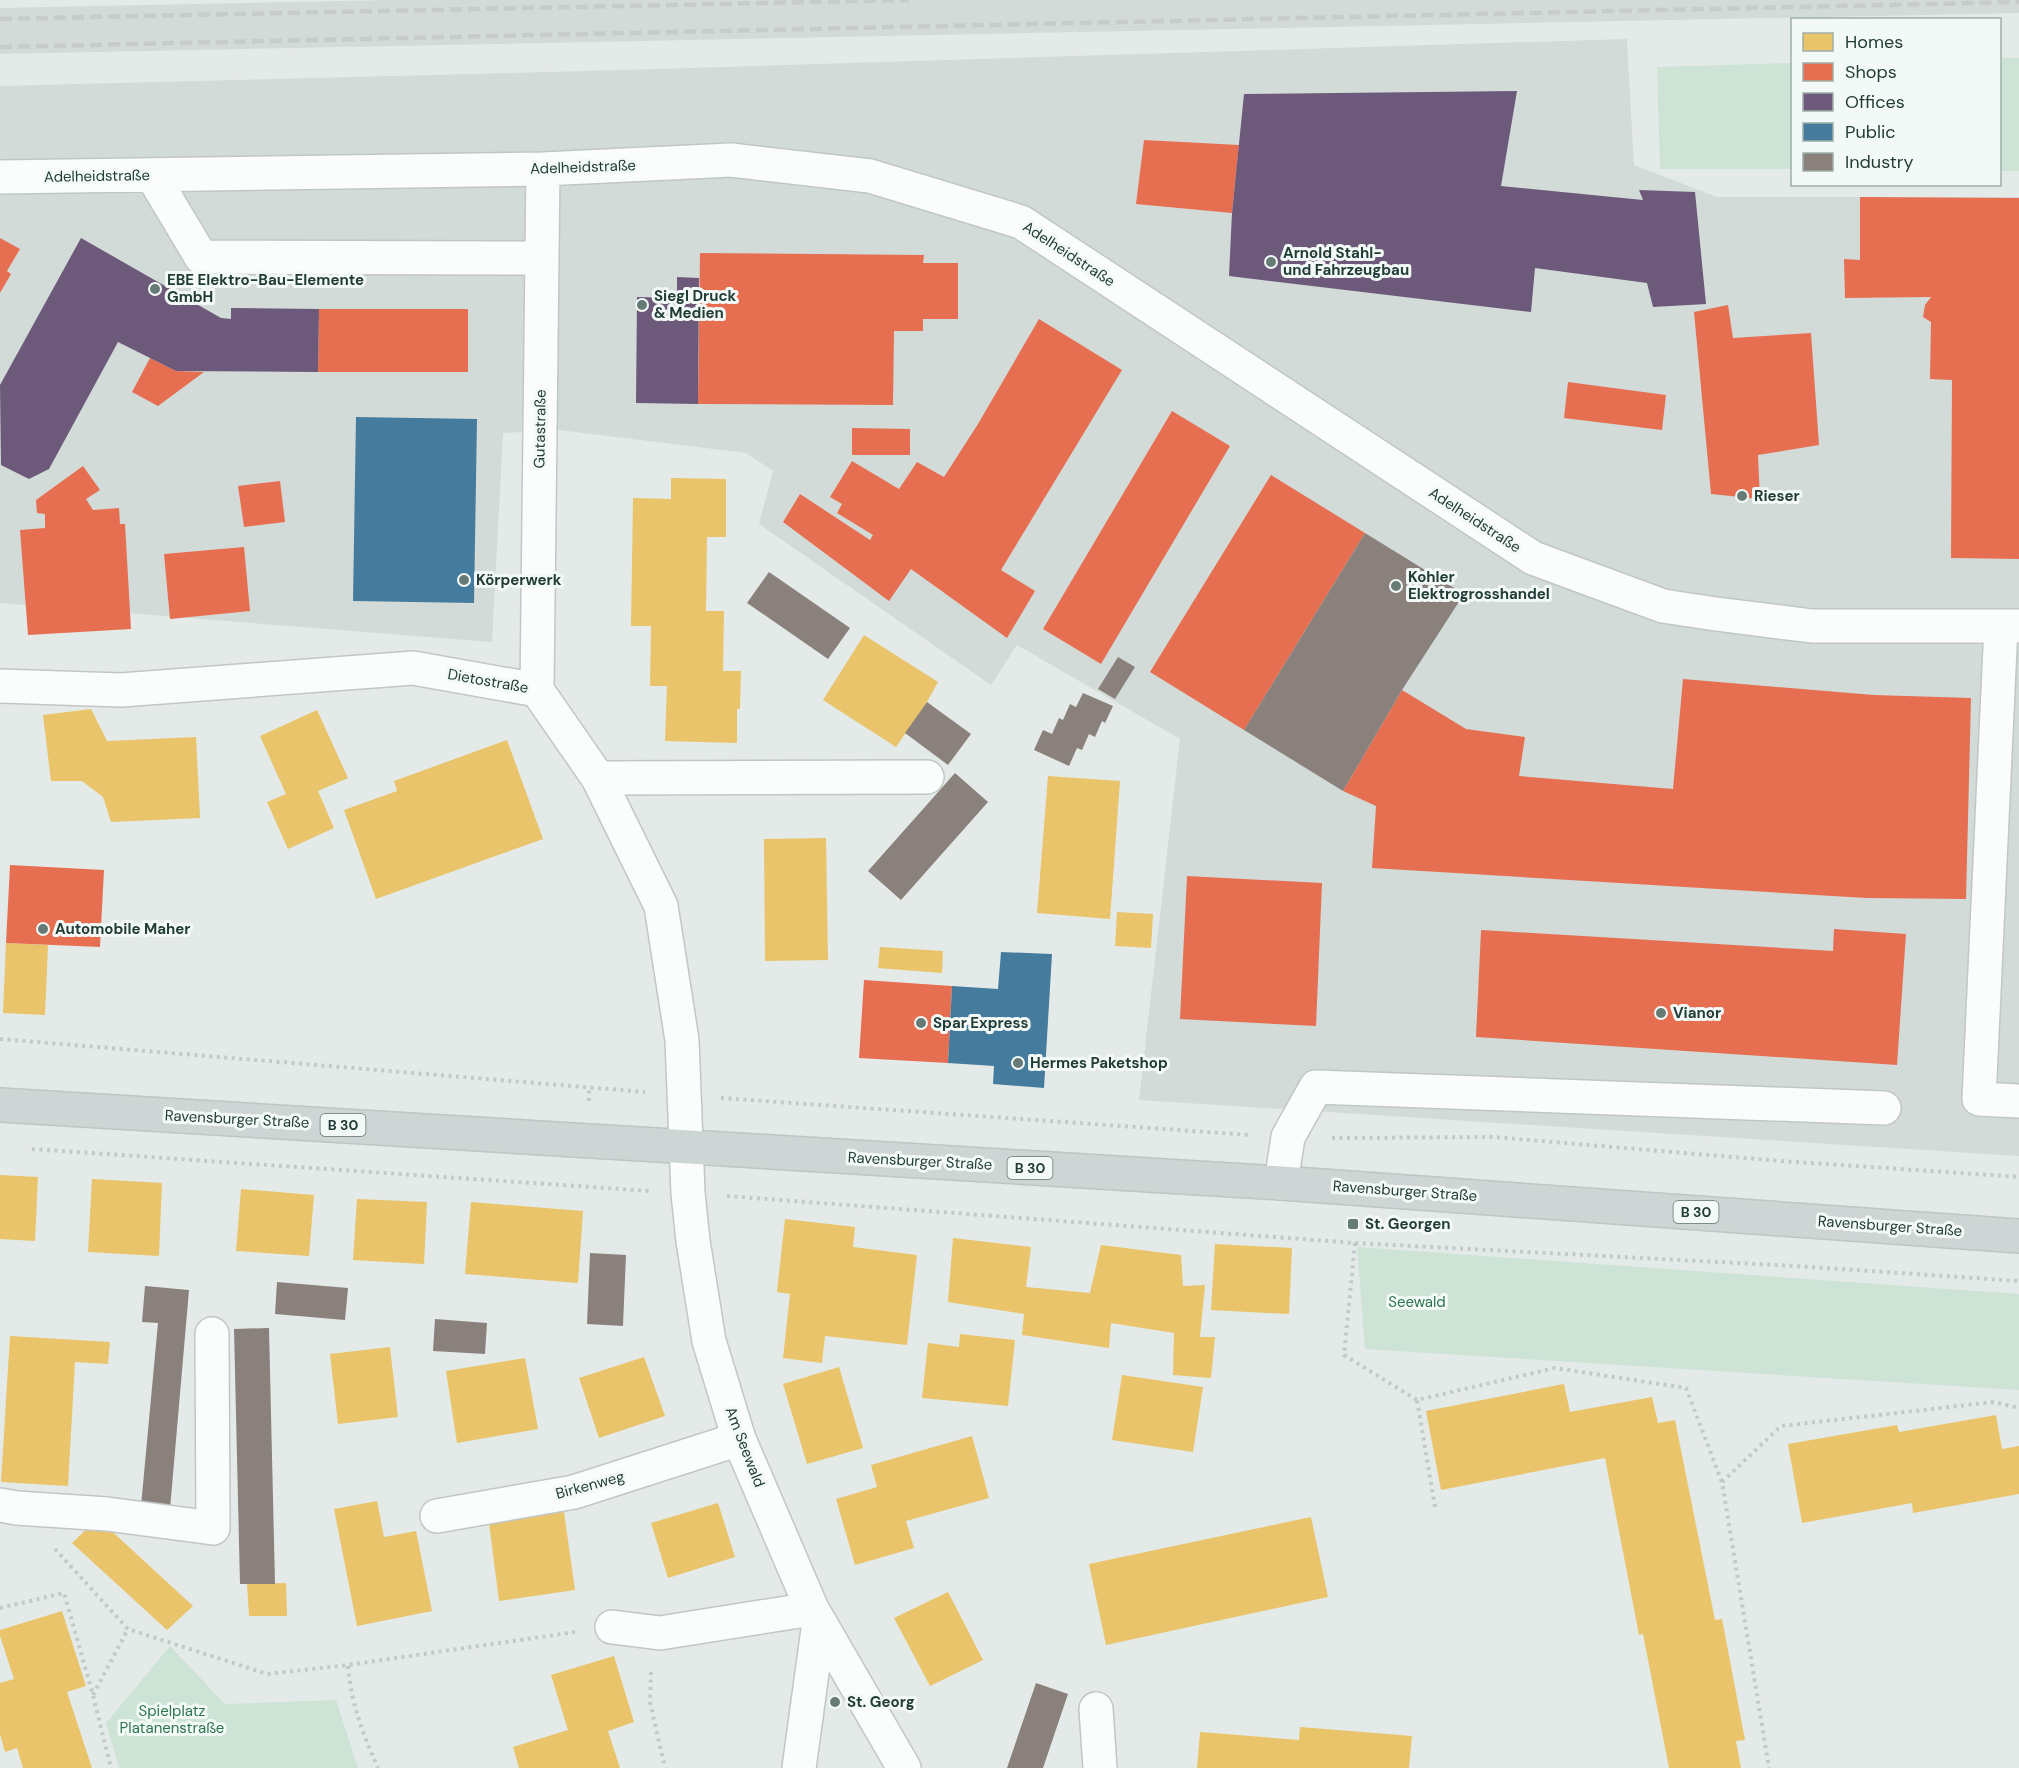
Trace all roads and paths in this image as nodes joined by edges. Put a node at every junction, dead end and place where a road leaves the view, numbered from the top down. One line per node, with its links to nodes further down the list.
1 (543, 169): 2 (street, Adelheidstraße); 4 (street, Gutastraße); 5 (street, Adelheidstraße)
2 (152, 175): 3 (street, Adelheidstraße); 4 (street)
3 (0, 177)
4 (542, 258): 7 (street, Gutastraße)
5 (2010, 626): 11 (street)
6 (0, 686): 7 (street, Dietostraße)
7 (537, 690): 9 (street, Dietostraße)
8 (927, 777): 9 (street)
9 (598, 778): 10 (street, Dietostraße)
10 (684, 1095): 15 (street, Am Seewald)
11 (2019, 1101)
12 (0, 1105): 15 (main road, Ravensburger Straße / B 30)
13 (1884, 1108): 14 (street)
14 (1288, 1137): 16 (path); 17 (street)
15 (687, 1147): 17 (main road, Ravensburger Straße / B 30); 23 (street, Am Seewald)
16 (2019, 1177)
17 (1281, 1183): 18 (main road, Ravensburger Straße / B 30)
18 (2019, 1236)
19 (2019, 1281): 21 (path)
20 (212, 1334): 25 (street)
21 (1417, 1400): 24 (path); 26 (path)
22 (2019, 1408): 24 (path)
23 (739, 1439): 27 (street, Birkenweg); 29 (street, Am Seewald)
24 (1722, 1482): 42 (path)
25 (9, 1507): 31 (path)
26 (1435, 1507)
27 (437, 1516)
28 (0, 1608): 34 (path)
29 (815, 1616): 32 (street); 39 (street); 40 (street, Am Seewald)
30 (612, 1627): 32 (street); 33 (path)
31 (128, 1629): 33 (path); 34 (path)
32 (660, 1633): 38 (path)
33 (348, 1665): 37 (path)
34 (93, 1695): 36 (path)
35 (1096, 1709): 41 (street)
36 (111, 1768)
37 (378, 1768)
38 (665, 1768)
39 (799, 1768)
40 (904, 1768)
41 (1100, 1768)
42 (1769, 1768)

